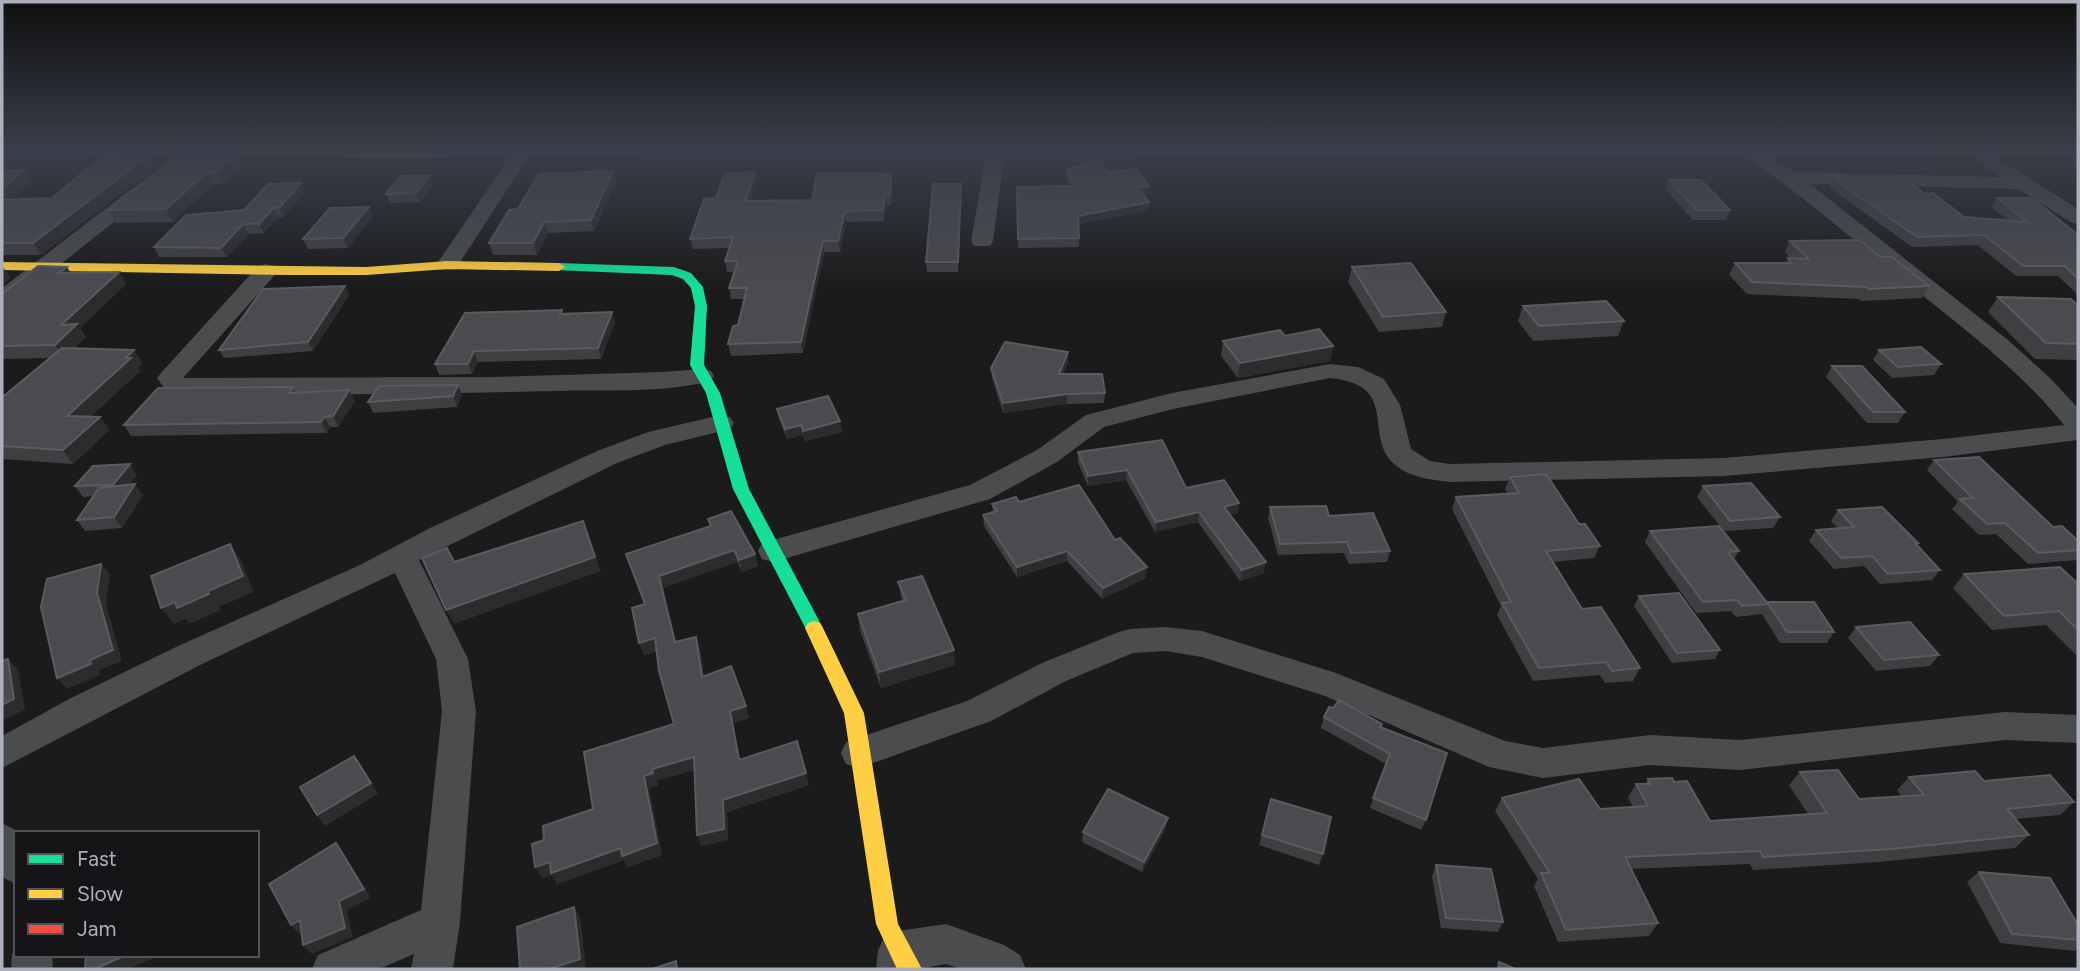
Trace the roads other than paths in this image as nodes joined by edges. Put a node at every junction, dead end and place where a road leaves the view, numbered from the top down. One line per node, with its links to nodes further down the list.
1 (134, 196): 8 (street)
2 (493, 196): 9 (street)
3 (989, 196): 7 (street)
4 (1815, 196): 15 (street)
5 (2046, 196): 6 (street)
6 (2078, 218)
7 (982, 241)
8 (46, 265): 10 (main road); 11 (main road); 12 (street)
9 (447, 265): 11 (main road); 13 (main road)
10 (2, 266)
11 (266, 271): 13 (street)
12 (2, 299)
13 (702, 376): 14 (main road)
14 (721, 423): 17 (main road); 18 (street)
15 (2078, 425)
16 (2078, 432): 17 (street)
17 (773, 551): 21 (main road)
18 (402, 557): 20 (street); 24 (street)
19 (2078, 729): 21 (street)
20 (2, 752)
21 (859, 753): 25 (main road)
22 (2, 840): 23 (street)
23 (14, 861)
24 (440, 922): 26 (street); 27 (street)
25 (901, 963): 28 (street)
26 (333, 969)
27 (432, 969)
28 (1005, 969)

